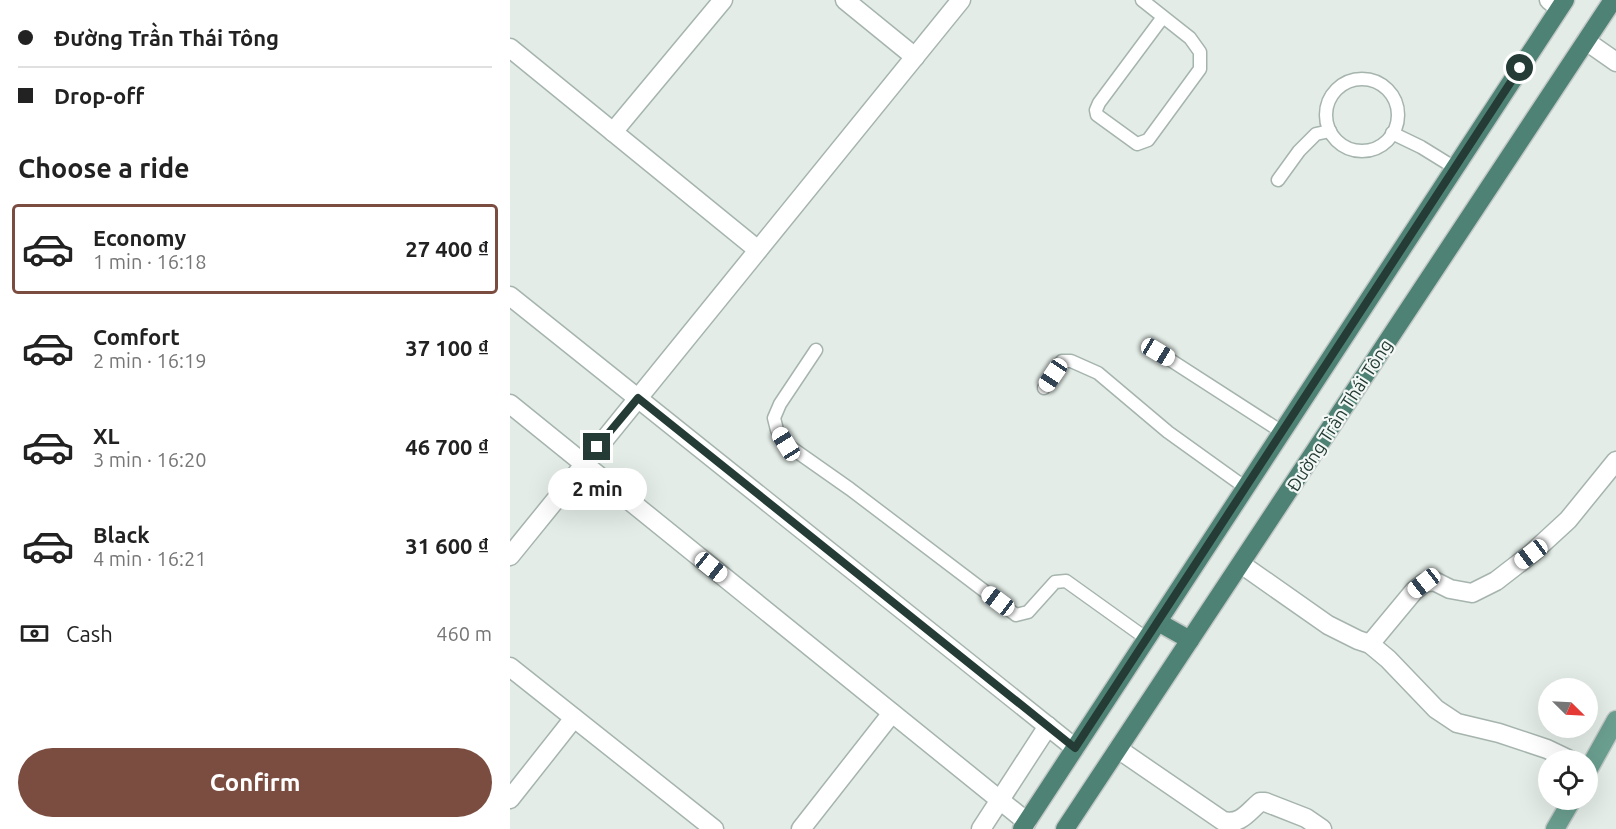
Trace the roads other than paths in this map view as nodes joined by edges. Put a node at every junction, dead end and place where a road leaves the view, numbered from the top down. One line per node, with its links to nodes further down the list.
1 (723, 0): 13 (street)
2 (845, 0): 10 (street)
3 (962, 0): 10 (street)
4 (1142, 0): 7 (lane)
5 (1613, 0): 8 (highway, Đường Trần Thái Tông)
6 (1557, 3): 15 (highway)
7 (1163, 17): 7 (lane)
8 (1586, 41): 11 (street); 29 (highway, Đường Trần Thái Tông)
9 (510, 48): 13 (street)
10 (915, 57): 17 (street)
11 (1616, 62)
12 (1330, 131): 14 (lane); 14 (lane); 16 (lane)
13 (613, 132): 17 (street)
14 (1392, 133): 15 (lane)
15 (1455, 168): 24 (highway)
16 (1278, 180)
17 (758, 250): 22 (street)
18 (510, 296): 22 (street)
19 (816, 350): 31 (lane)
20 (1158, 352): 24 (lane)
21 (1044, 388): 27 (lane)
22 (638, 398): 26 (street); 38 (street)
23 (510, 404): 26 (street)
24 (1282, 432): 27 (highway)
25 (1616, 460): 33 (street)
26 (584, 464): 28 (street); 35 (street)
27 (1246, 488): 30 (highway)
28 (510, 556)
29 (1240, 564): 32 (highway, Đường Trần Thái Tông); 33 (street)
30 (1158, 622): 31 (highway); 32 (highway)
31 (1147, 639): 39 (highway)
32 (1190, 640): 40 (highway, Đường Trần Thái Tông)
33 (1370, 644): 41 (street)
34 (510, 667): 36 (street)
35 (892, 713): 44 (street); 48 (street)
36 (574, 718): 43 (street); 47 (street)
37 (1616, 720): 42 (main road)
38 (1048, 726): 39 (street); 44 (street)
39 (1075, 748): 46 (highway)
40 (1118, 749): 50 (highway, Đường Trần Thái Tông); 51 (street)
41 (1549, 750)
42 (1598, 751)
43 (510, 799)
44 (1000, 800): 46 (street); 49 (street)
45 (1566, 810): 52 (main road)
46 (1025, 825)
47 (714, 829)
48 (801, 829)
49 (981, 829)
50 (1065, 829)
51 (1322, 829)
52 (1556, 829)

